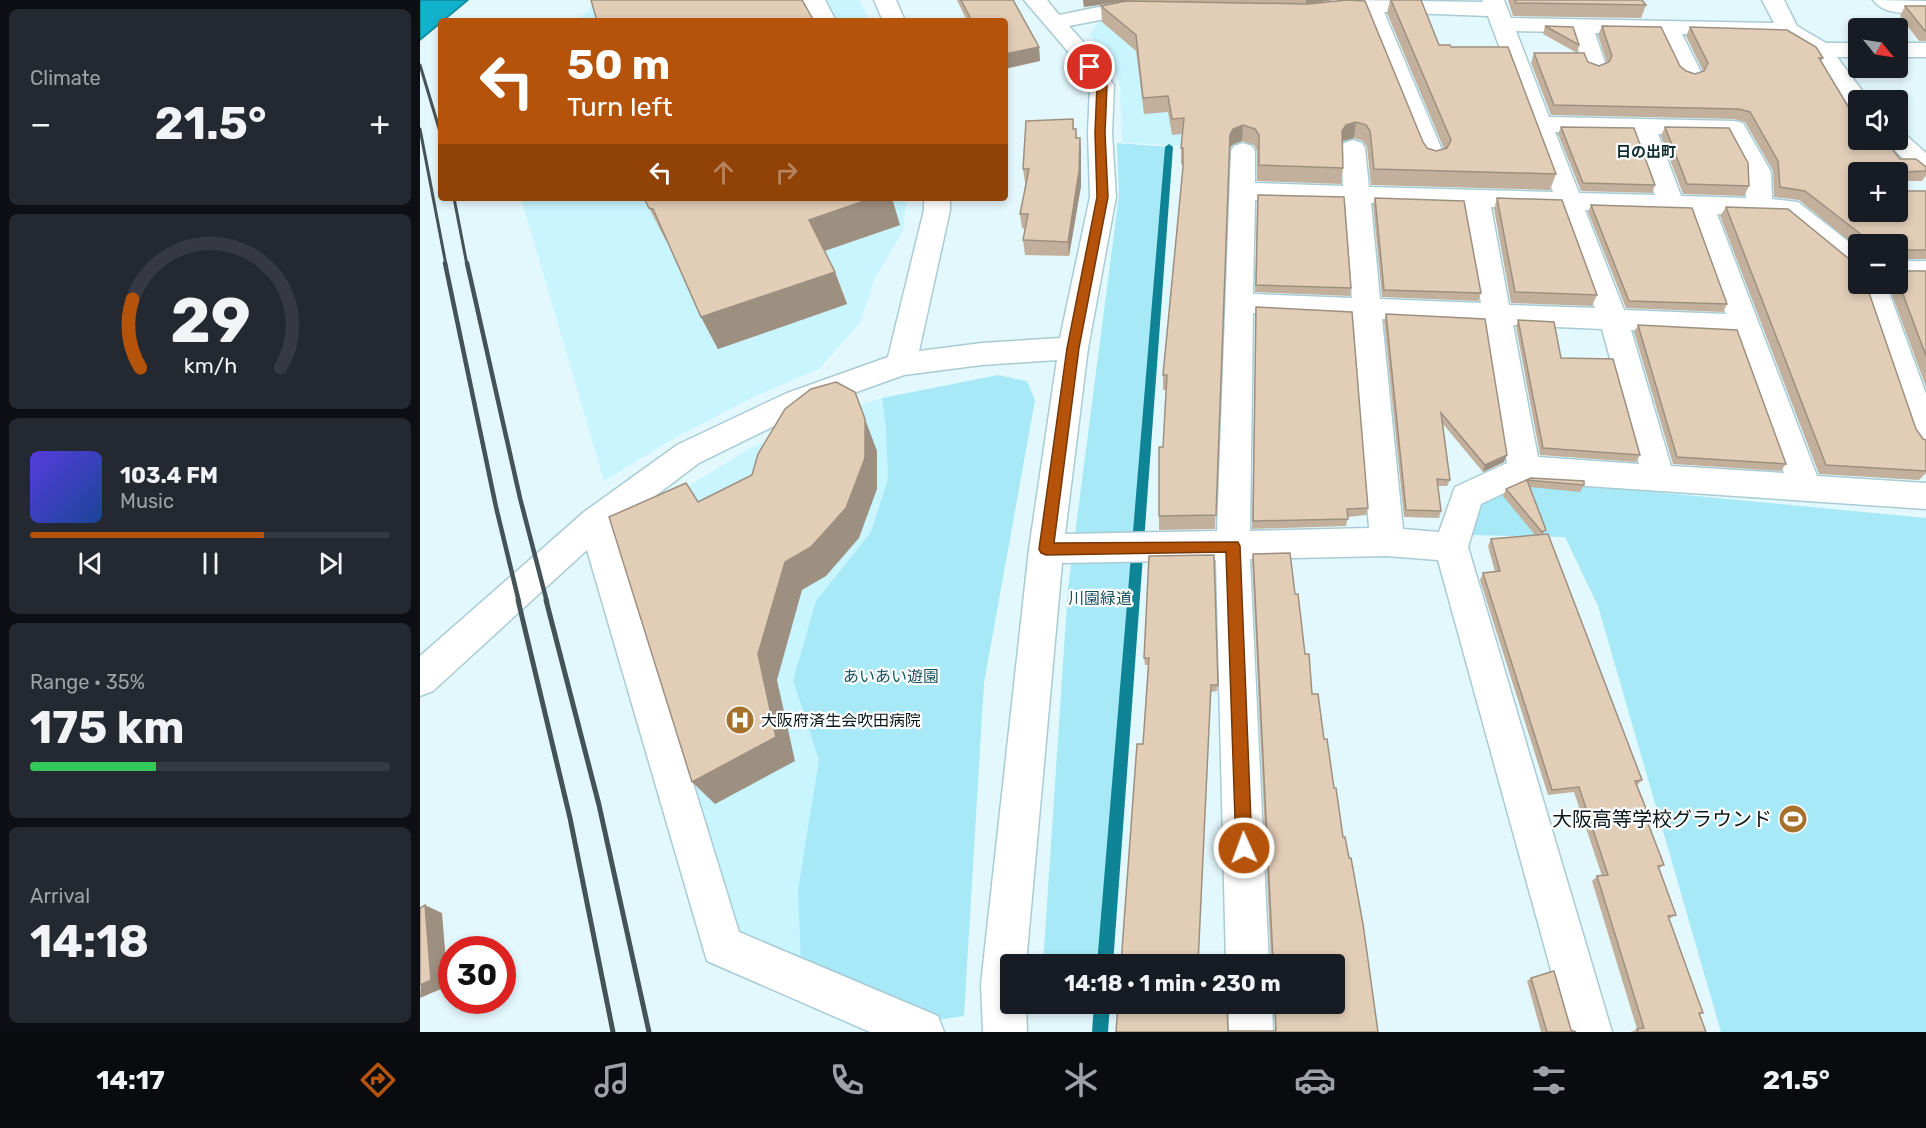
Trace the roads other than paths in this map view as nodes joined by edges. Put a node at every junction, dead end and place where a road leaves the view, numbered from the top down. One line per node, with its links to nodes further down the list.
1 (814, 0): 11 (street)
2 (885, 0): 12 (street)
3 (1304, 0): 6 (street)
4 (1773, 0): 15 (street)
5 (1884, 0): 7 (street)
6 (1363, 2): 10 (street); 28 (street)
7 (1926, 7)
8 (1168, 10): 9 (street)
9 (1046, 11): 46 (street)
10 (1497, 11): 13 (street); 23 (street)
11 (823, 18)
12 (893, 18)
13 (1581, 25): 14 (street); 20 (street)
14 (1667, 27): 15 (street); 21 (street)
15 (1788, 30): 16 (street)
16 (1821, 50): 17 (street); 22 (street)
17 (1848, 50)
18 (1908, 50): 19 (street)
19 (1926, 50)
20 (1595, 66)
21 (1690, 74)
22 (1849, 90)
23 (1540, 124): 24 (street); 34 (street)
24 (1643, 126): 35 (street); 36 (street)
25 (1353, 148): 31 (street)
26 (1908, 150): 29 (street)
27 (1243, 151): 30 (street)
28 (1433, 157)
29 (1926, 167)
30 (1243, 191): 31 (street); 41 (street)
31 (1357, 194): 32 (street); 42 (street)
32 (1476, 198): 34 (street); 43 (street)
33 (937, 201): 47 (street)
34 (1569, 201): 35 (street); 44 (street)
35 (1685, 205): 36 (street); 45 (street)
36 (1759, 207): 37 (street)
37 (1848, 255)
38 (1908, 270): 39 (street)
39 (1926, 270)
40 (1876, 294): 48 (street)
41 (1239, 303): 42 (street); 55 (street)
42 (1366, 307): 43 (street); 54 (street)
43 (1497, 315): 44 (street); 49 (street)
44 (1612, 318): 45 (street); 50 (street)
45 (1744, 325): 51 (street)
46 (1073, 348): 47 (street); 57 (street)
47 (901, 364): 53 (street)
48 (1926, 437)
49 (1524, 469): 50 (street); 56 (street)
50 (1659, 479): 51 (street)
51 (1804, 487): 52 (street)
52 (1926, 496)
53 (596, 522): 58 (street); 61 (street)
54 (1387, 542): 55 (street); 56 (street)
55 (1233, 546): 57 (street); 59 (street)
56 (1451, 547): 64 (street)
57 (1046, 549): 62 (street)
58 (420, 678)
59 (1248, 954)
60 (1250, 1014): 63 (street)
61 (922, 1032)
62 (1005, 1032)
63 (1251, 1032)
64 (1590, 1032)

